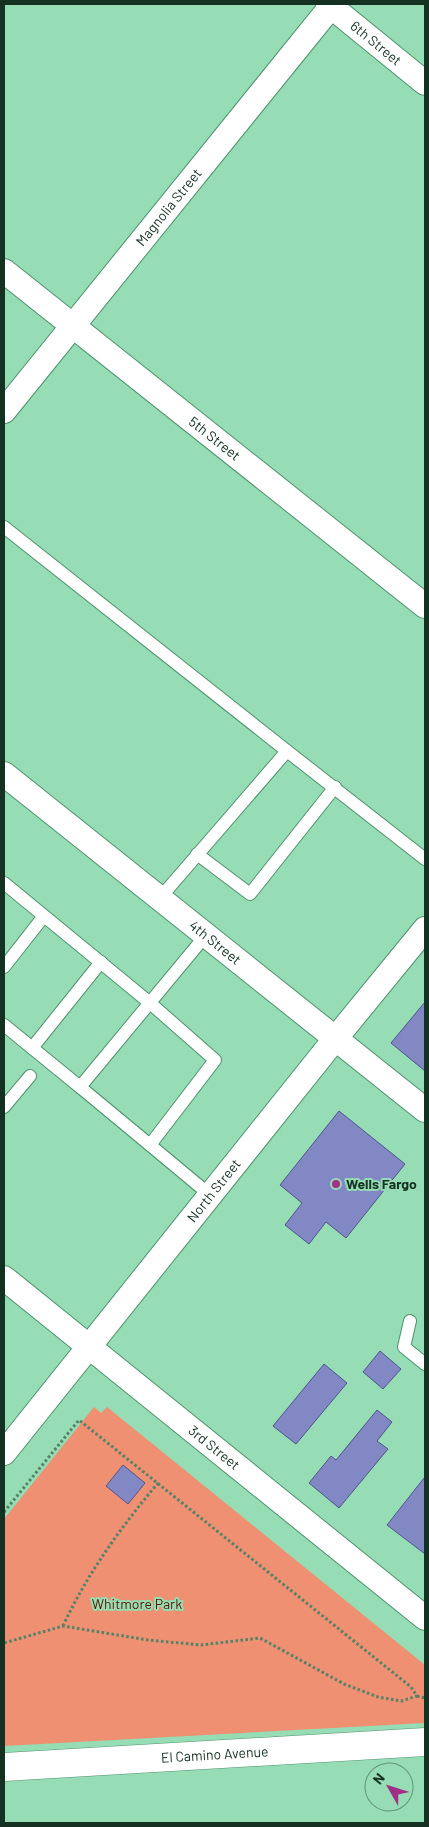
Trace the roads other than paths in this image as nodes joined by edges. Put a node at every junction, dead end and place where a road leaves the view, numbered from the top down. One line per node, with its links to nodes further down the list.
1 (331, 5): 2 (street, 6th Street); 4 (street, Magnolia Street)
2 (425, 83)
3 (4, 271): 4 (street, 5th Street)
4 (74, 326): 5 (street, Magnolia Street); 7 (street, 5th Street)
5 (4, 410)
6 (4, 527): 8 (lane)
7 (425, 606)
8 (287, 751): 10 (lane); 11 (lane)
9 (4, 774): 14 (street, 4th Street)
10 (335, 787): 11 (lane); 12 (lane)
11 (197, 854): 14 (lane)
12 (425, 860)
13 (4, 883): 15 (lane)
14 (160, 898): 17 (street, 4th Street)
15 (44, 916): 18 (lane); 19 (lane)
16 (425, 929): 22 (street, North Street)
17 (206, 935): 20 (lane); 22 (street, 4th Street)
18 (100, 962): 20 (lane); 23 (lane)
19 (4, 967)
20 (150, 1003): 25 (lane); 28 (lane)
21 (4, 1025): 23 (lane)
22 (335, 1039): 27 (street, 4th Street); 29 (street, North Street)
23 (32, 1048): 25 (lane)
24 (30, 1076): 26 (lane)
25 (80, 1087): 28 (lane)
26 (4, 1107)
27 (425, 1110)
28 (150, 1145): 29 (lane)
29 (210, 1195): 32 (street, North Street)
30 (4, 1278): 32 (street, 3rd Street)
31 (410, 1321): 33 (lane)
32 (89, 1346): 34 (street, North Street); 35 (street, 3rd Street)
33 (425, 1364)
34 (4, 1453)
35 (425, 1618)
36 (425, 1742): 37 (street, El Camino Avenue)
37 (4, 1767)

